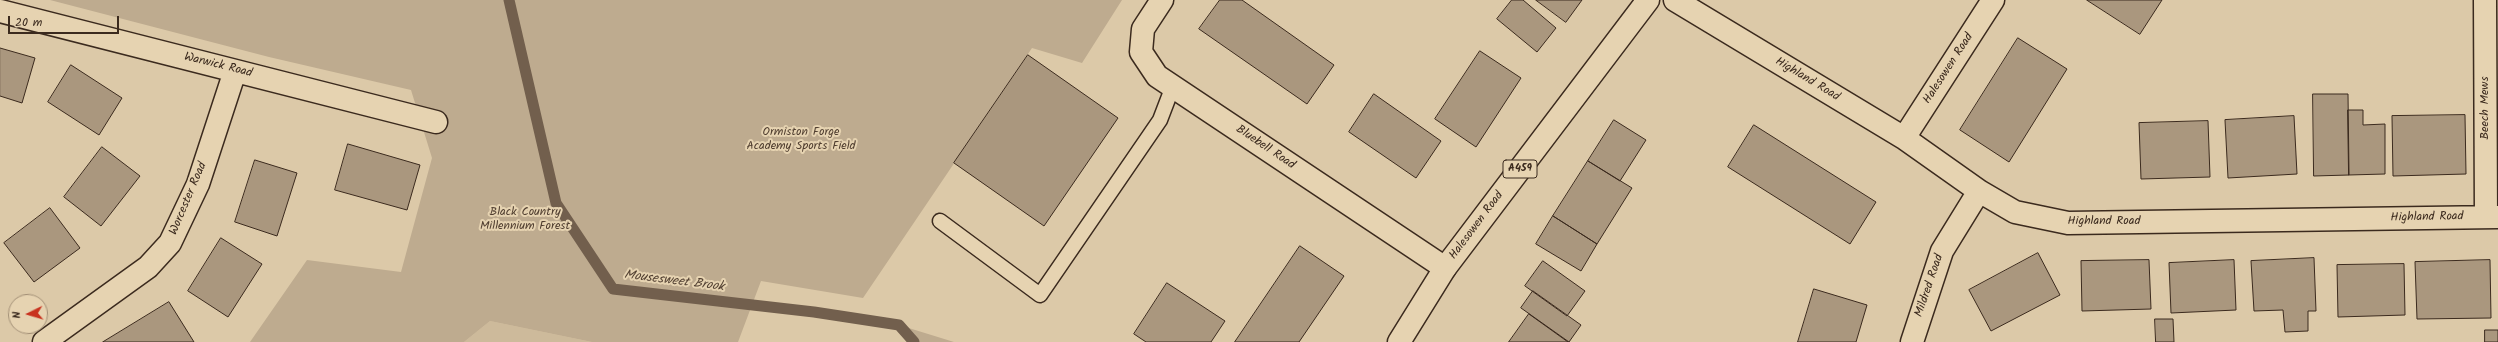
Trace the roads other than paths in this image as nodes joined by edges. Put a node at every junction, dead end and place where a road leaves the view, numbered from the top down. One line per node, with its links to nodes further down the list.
1 (1162, 0): 8 (street, Bluebell Road)
2 (1648, 0): 14 (street, Halesowen Road / A459)
3 (1675, 0): 10 (street, Highland Road)
4 (1993, 0): 10 (street, Halesowen Road)
5 (2485, 0): 12 (street, Beech Mews)
6 (0, 11): 7 (street, Warwick Road)
7 (235, 71): 9 (street, Warwick Road); 15 (street, Worcester Road)
8 (1173, 86): 13 (lane); 14 (street, Bluebell Road)
9 (436, 122)
10 (1904, 138): 11 (street, Highland Road)
11 (1979, 191): 12 (street, Highland Road); 17 (street, Mildred Road)
12 (2492, 217)
13 (940, 221)
14 (1445, 268): 16 (street, Halesowen Road / A459)
15 (44, 342)
16 (1400, 342)
17 (1912, 342)

